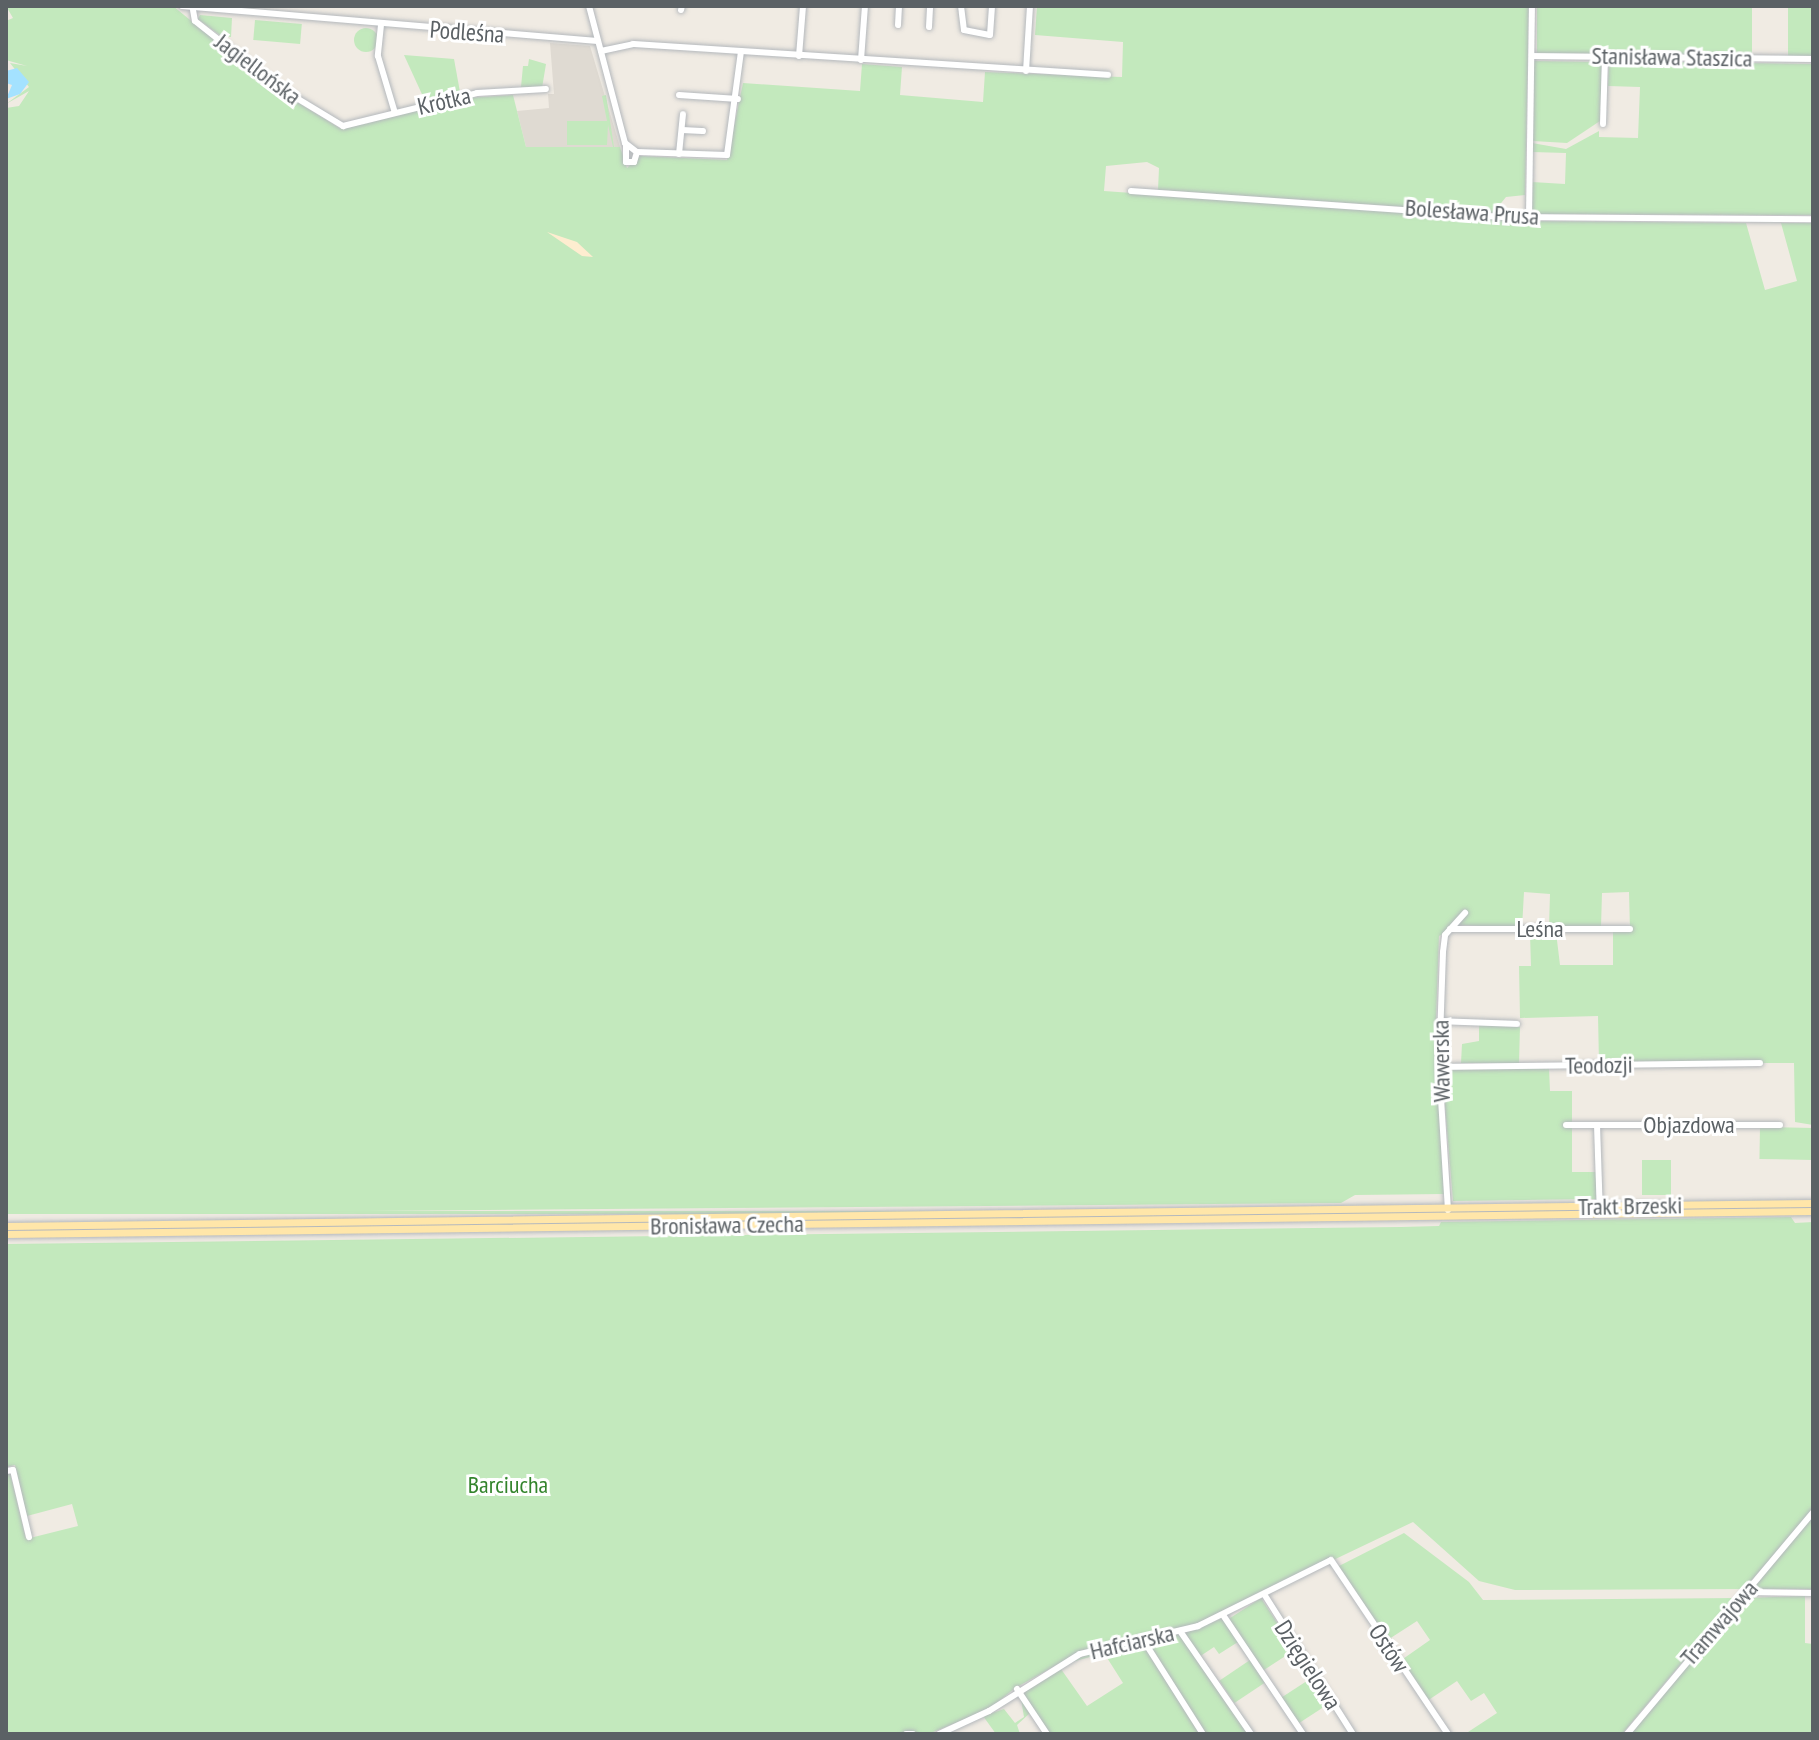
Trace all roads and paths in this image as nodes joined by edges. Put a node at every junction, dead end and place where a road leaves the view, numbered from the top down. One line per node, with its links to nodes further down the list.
1 (182, 6): 11 (street, Jagiellońska)
2 (589, 6): 15 (street)
3 (803, 6): 18 (street)
4 (865, 6): 22 (street)
5 (899, 6): 13 (street)
6 (930, 6): 14 (street)
7 (961, 6): 8 (street)
8 (992, 6)
9 (1030, 6): 23 (street)
10 (1532, 6): 19 (street)
11 (193, 10): 12 (street, Podleśna); 31 (street, Jagiellońska)
12 (381, 25): 15 (street, Podleśna); 28 (street)
13 (898, 25)
14 (929, 27)
15 (598, 41): 16 (street)
16 (601, 51): 17 (street); 34 (street)
17 (741, 51): 18 (street); 27 (street)
18 (799, 56): 22 (street)
19 (1532, 56): 20 (street, Stanisława Staszica); 38 (street)
20 (1605, 57): 21 (street, Stanisława Staszica); 30 (street)
21 (1813, 59)
22 (861, 60): 23 (street)
23 (1026, 71): 24 (street)
24 (1108, 75)
25 (546, 89): 28 (street, Krótka)
26 (679, 95): 27 (street)
27 (738, 99): 36 (street)
28 (395, 113): 31 (street, Krótka)
29 (683, 114): 32 (street)
30 (1603, 124)
31 (343, 126)
32 (682, 130): 33 (street); 36 (street)
33 (703, 131)
34 (626, 145): 35 (street); 35 (street)
35 (637, 152): 36 (street)
36 (679, 154)
37 (1131, 191): 38 (street, Bolesława Prusa)
38 (1529, 217): 39 (street, Bolesława Prusa)
39 (1813, 219)
40 (1465, 913): 41 (street)
41 (1450, 929): 42 (street, Leśna); 43 (street, Wawerska)
42 (1630, 929)
43 (1439, 1021): 44 (street); 46 (street, Wawerska)
44 (1517, 1024)
45 (1760, 1063): 46 (street, Teodozji)
46 (1439, 1067): 53 (street, Wawerska)
47 (1566, 1125): 48 (street, Objazdowa)
48 (1597, 1125): 49 (street, Objazdowa); 51 (street)
49 (1780, 1125)
50 (1813, 1203): 51 (main road, Trakt Brzeski)
51 (1600, 1210): 52 (main road, Trakt Brzeski); 53 (main road, Trakt Brzeski)
52 (1813, 1211)
53 (1448, 1212): 54 (main road, Bronisława Czecha); 55 (main road, Bronisława Czecha)
54 (6, 1226)
55 (6, 1234)
56 (9, 1471): 58 (street)
57 (1813, 1512): 60 (street, Tramwajowa)
58 (29, 1537)
59 (1331, 1560): 62 (street, Hafciarska); 77 (street, Ostów)
60 (1745, 1592): 61 (street); 78 (street, Tramwajowa)
61 (1813, 1593)
62 (1264, 1594): 63 (street, Hafciarska); 76 (street, Dzięgielowa)
63 (1223, 1615): 64 (street, Hafciarska); 75 (street)
64 (1180, 1631): 65 (street, Hafciarska); 74 (street)
65 (1142, 1638): 66 (street, Hafciarska); 73 (street)
66 (1017, 1689): 67 (street, Hafciarska); 72 (street)
67 (958, 1726): 70 (street, Hafciarska); 71 (street)
68 (906, 1734): 69 (street)
69 (913, 1734)
70 (939, 1734)
71 (962, 1734)
72 (1047, 1734)
73 (1203, 1734)
74 (1251, 1734)
75 (1303, 1734)
76 (1353, 1734)
77 (1448, 1734)
78 (1627, 1734)

